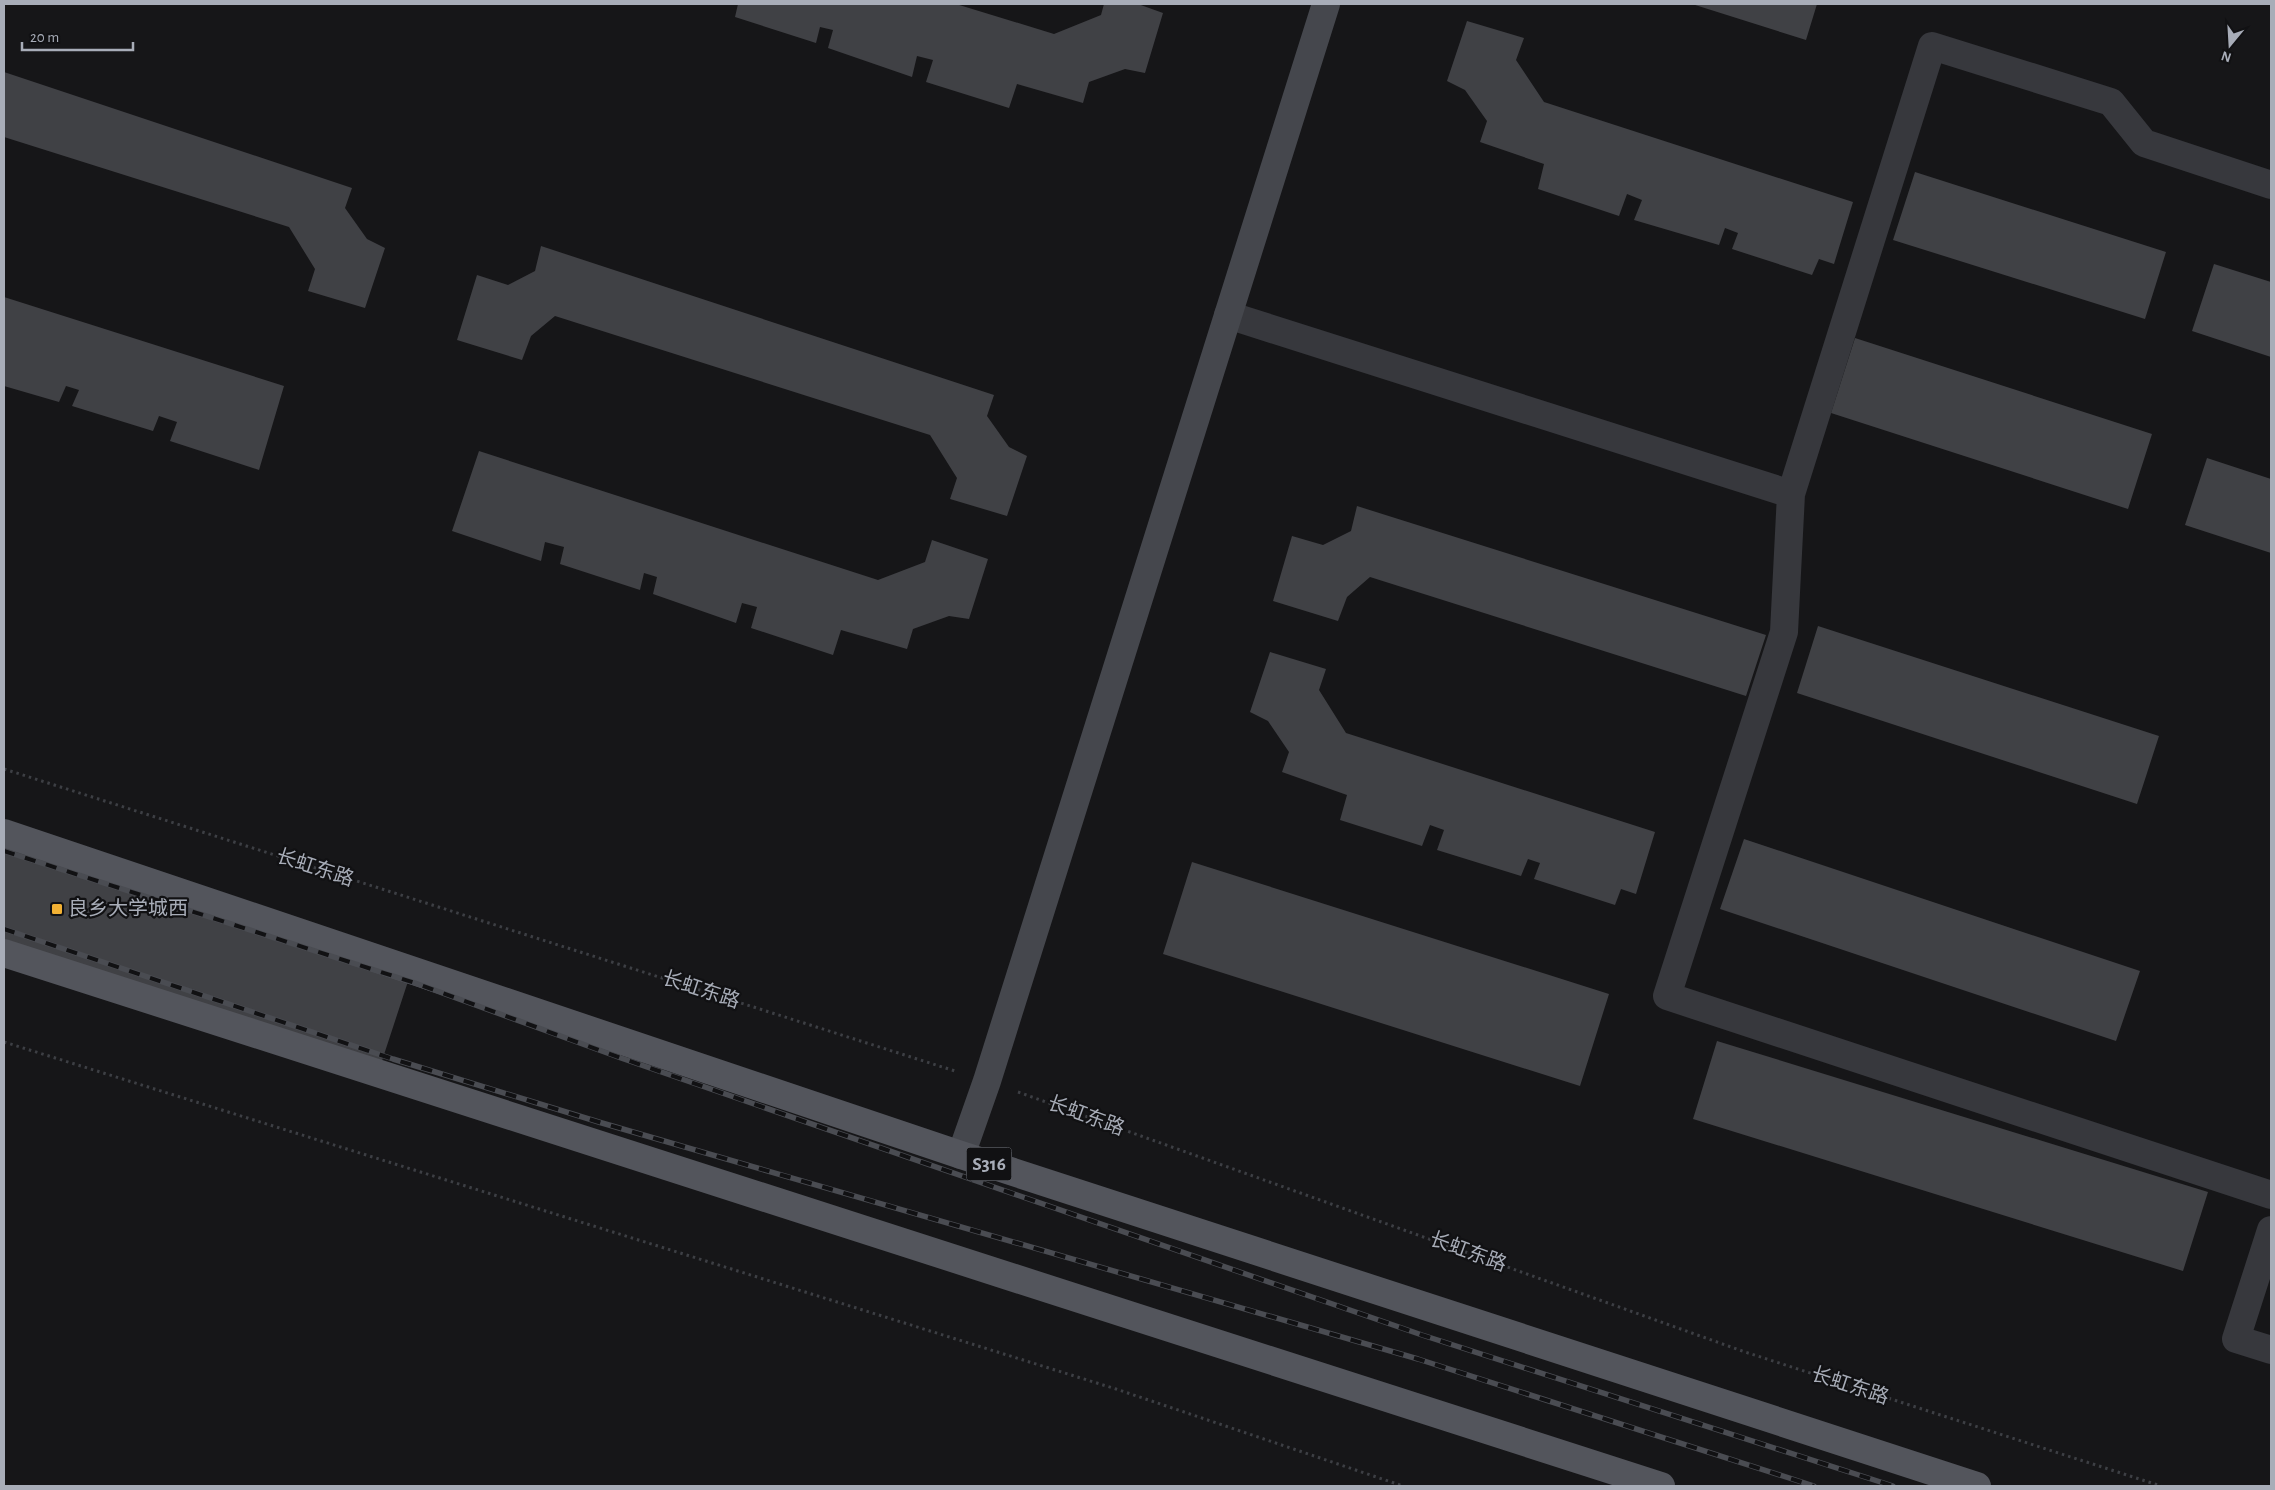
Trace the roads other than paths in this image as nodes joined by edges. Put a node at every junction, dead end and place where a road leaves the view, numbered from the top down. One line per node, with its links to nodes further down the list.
1 (1326, 4): 3 (street)
2 (2271, 186): 4 (street)
3 (1228, 315): 4 (street); 7 (street)
4 (1791, 494): 8 (street)
5 (4, 833): 7 (main road, S316)
6 (4, 953): 11 (main road)
7 (960, 1155): 12 (main road, S316)
8 (2271, 1195)
9 (2271, 1230): 10 (street)
10 (2271, 1350)
11 (1661, 1486)
12 (1977, 1486)

